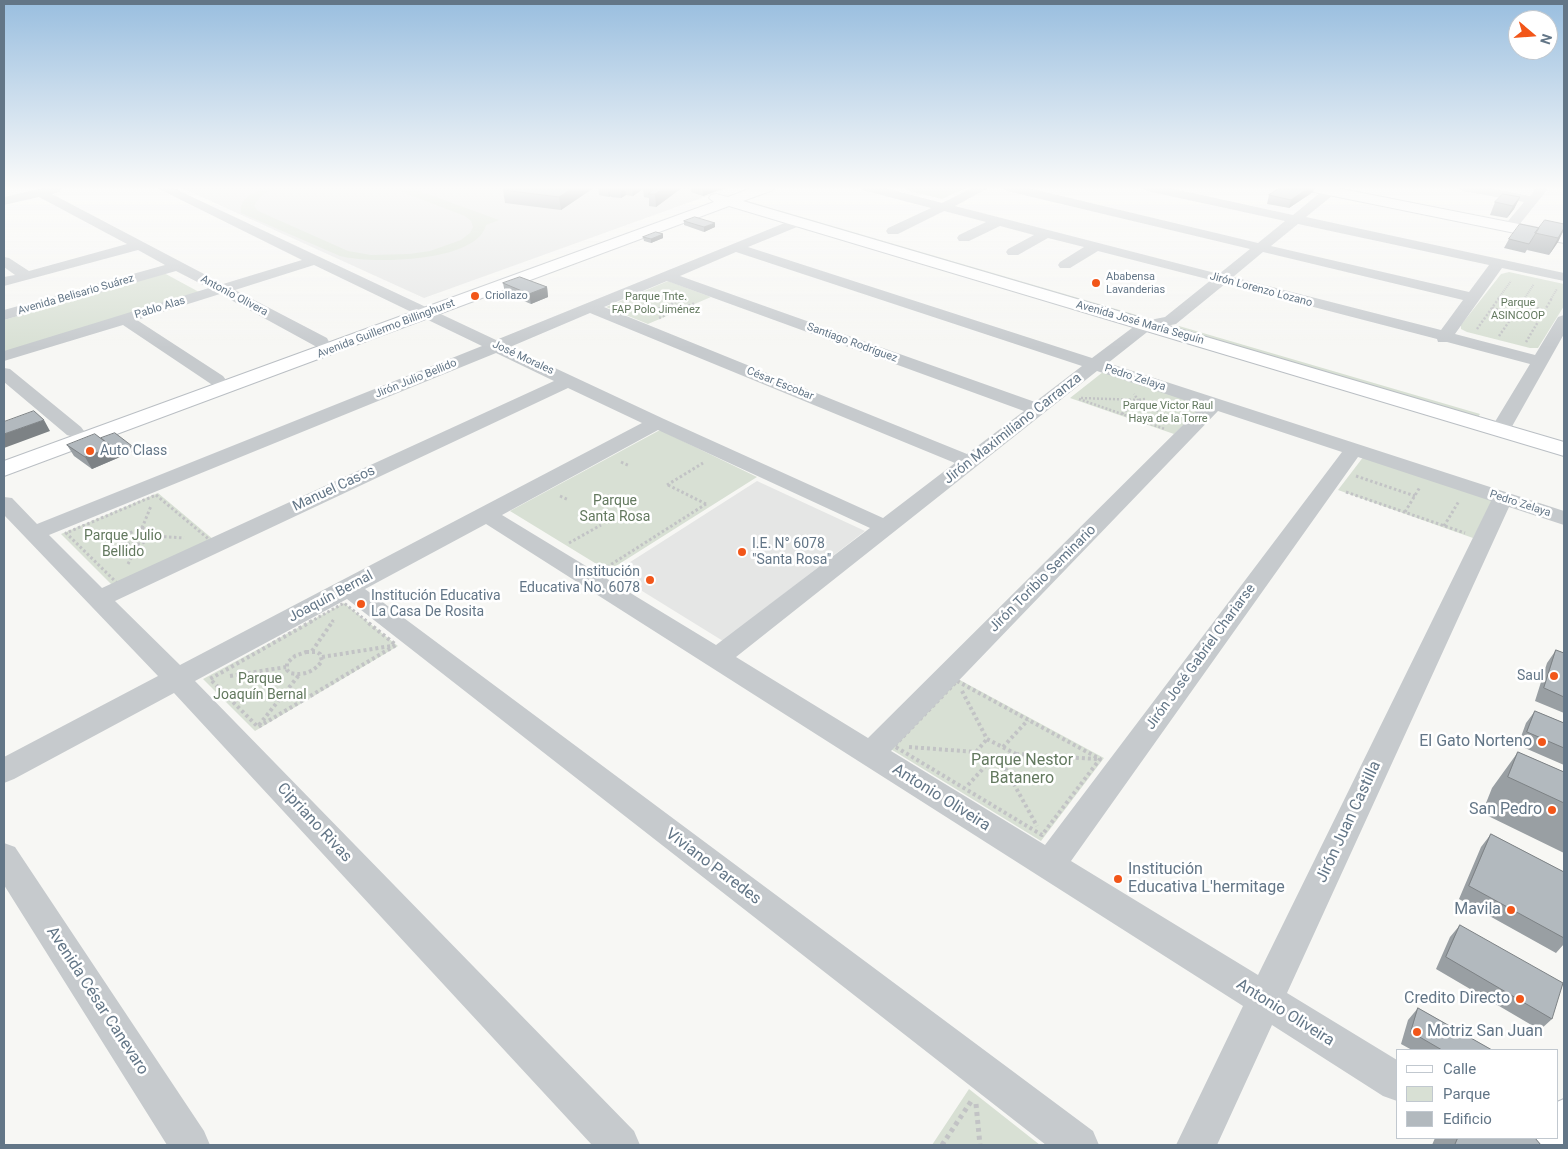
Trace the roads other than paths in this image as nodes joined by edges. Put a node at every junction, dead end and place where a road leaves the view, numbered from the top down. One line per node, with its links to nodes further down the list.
1 (130, 241): 12 (street, Antonio Olivera)
2 (275, 241): 17 (street, José Morales)
3 (610, 241): 30 (street, Avenida Guillermo Billinghurst)
4 (750, 241): 14 (street, Jirón Julio Bellido)
5 (860, 241): 35 (street, Avenida José María Seguín)
6 (892, 241): 33 (street, Avenida José María Seguín)
7 (1034, 241): 16 (street)
8 (1074, 241): 13 (street, Jirón Lorenzo Lozano)
9 (1234, 241): 15 (street)
10 (1269, 241): 15 (street, Jirón Maximiliano Carranza)
11 (1396, 241): 19 (street)
12 (140, 246): 21 (street, Antonio Olivera); 22 (street)
13 (1096, 246): 20 (street); 24 (street, Jirón Lorenzo Lozano)
14 (734, 247): 23 (street, Jirón Julio Bellido); 41 (street, Pedro Zelaya)
15 (1261, 247): 24 (street, Jirón Maximiliano Carranza); 28 (street)
16 (1013, 252)
17 (316, 260): 27 (street, Pablo Alas); 30 (street, José Morales)
18 (4, 261): 22 (street)
19 (1498, 263): 26 (street); 28 (street)
20 (1065, 265)
21 (178, 266): 27 (street, Antonio Olivera); 31 (street, Avenida Belisario Suárez)
22 (27, 276): 25 (street)
23 (666, 276): 29 (street, Jirón Julio Bellido); 46 (street, Santiago Rodríguez)
24 (1222, 280): 33 (street, Jirón Maximiliano Carranza); 36 (street, Jirón Lorenzo Lozano)
25 (4, 282)
26 (1562, 282)
27 (221, 289): 32 (street, Pablo Alas); 37 (street, Antonio Olivera)
28 (1473, 298): 36 (street)
29 (589, 306): 38 (street, Jirón Julio Bellido); 54 (street, César Escobar)
30 (422, 310): 37 (street, Avenida Guillermo Billinghurst); 38 (street, José Morales); 55 (street, Avenida Guillermo Billinghurst)
31 (4, 316)
32 (125, 319): 39 (street, Pablo Alas); 43 (street)
33 (1170, 320): 35 (street, Jirón Maximiliano Carranza); 48 (street, Avenida José María Seguín)
34 (1564, 320): 40 (street)
35 (1146, 325): 41 (street, Jirón Maximiliano Carranza); 48 (street, Avenida José María Seguín)
36 (1444, 338): 40 (street, Jirón Lorenzo Lozano)
37 (321, 342): 43 (street, Avenida Guillermo Billinghurst)
38 (497, 346): 44 (street, José Morales); 61 (street, Jirón Julio Bellido)
39 (4, 356)
40 (1540, 361): 48 (street)
41 (1095, 365): 45 (street, Pedro Zelaya); 46 (street, Jirón Maximiliano Carranza)
42 (4, 373): 49 (street)
43 (217, 380): 49 (street, Avenida Guillermo Billinghurst)
44 (570, 380): 47 (street, José Morales); 63 (street, Manuel Casos)
45 (1215, 404): 53 (street, Pedro Zelaya); 66 (street, Jirón Toribio Seminario)
46 (1038, 410): 54 (street, Jirón Maximiliano Carranza)
47 (657, 423): 58 (street, Joaquín Bernal); 60 (street, José Morales)
48 (1504, 423): 50 (street, Avenida José María Seguín); 51 (street, Avenida José María Seguín)
49 (74, 431): 52 (street, Avenida Guillermo Billinghurst)
50 (1564, 433)
51 (1564, 449)
52 (4, 456)
53 (1355, 459): 56 (street, Pedro Zelaya); 69 (street, Jirón José Gabriel Chariarse)
54 (970, 462): 60 (street, Jirón Maximiliano Carranza)
55 (4, 469)
56 (1503, 498): 59 (street, Pedro Zelaya); 70 (street, Jirón Juan Castilla)
57 (4, 503): 61 (street, Cipriano Rivas)
58 (486, 514): 62 (street, Joaquín Bernal); 64 (street, Antonio Oliveira)
59 (1564, 518)
60 (886, 527): 64 (street, Jirón Maximiliano Carranza)
61 (35, 533): 63 (street, Cipriano Rivas)
62 (348, 588): 65 (street, Joaquín Bernal); 75 (street, Viviano Paredes)
63 (98, 599): 65 (street, Cipriano Rivas)
64 (717, 658): 66 (street, Antonio Oliveira)
65 (177, 679): 67 (street, Joaquín Bernal); 74 (street, Cipriano Rivas)
66 (882, 750): 69 (street, Antonio Oliveira)
67 (4, 771)
68 (4, 857): 73 (street, Avenida César Canevaro)
69 (1049, 865): 70 (street, Antonio Oliveira)
70 (1264, 1000): 71 (street, Antonio Oliveira); 76 (street, Jirón Juan Castilla)
71 (1396, 1081)
72 (1564, 1122): 77 (street)
73 (190, 1145)
74 (620, 1145)
75 (1079, 1145)
76 (1196, 1145)
77 (1558, 1145)

